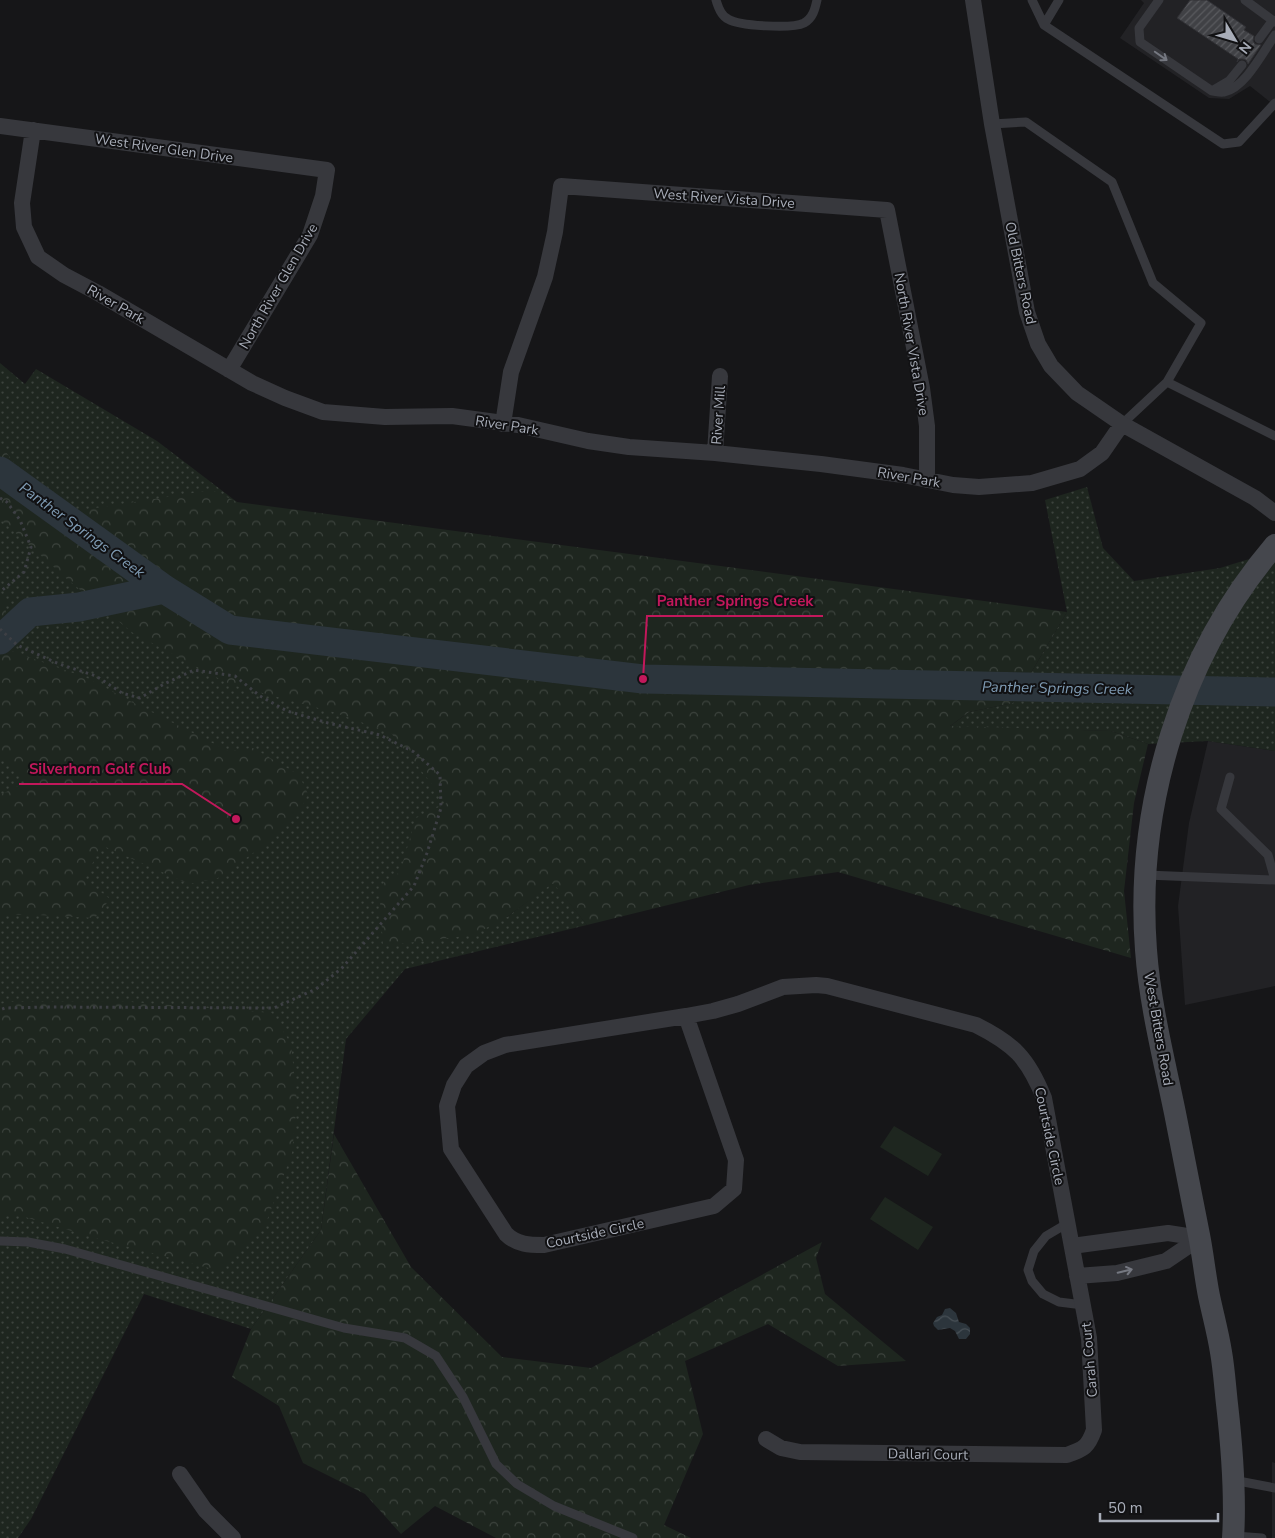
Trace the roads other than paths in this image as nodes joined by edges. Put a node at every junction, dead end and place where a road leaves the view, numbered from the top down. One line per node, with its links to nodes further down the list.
1 (716, 0): 2 (lane)
2 (817, 0)
3 (973, 0): 15 (street, Old Bitters Road)
4 (1032, 0): 9 (lane)
5 (1059, 0): 9 (lane)
6 (1159, 0): 13 (lane, one-way to 13)
7 (1245, 0): 8 (lane)
8 (1274, 21): 11 (lane)
9 (1044, 24): 14 (lane)
10 (1275, 35): 13 (lane)
11 (1259, 39)
12 (1242, 65): 13 (lane)
13 (1212, 91)
14 (1275, 102)
15 (992, 124): 22 (lane); 24 (street, Old Bitters Road)
16 (0, 126): 17 (street, West River Glen Drive)
17 (33, 130): 18 (street, West River Glen Drive); 20 (street, River Park)
18 (327, 170): 20 (street, North River Glen Drive)
19 (887, 210): 23 (street, West River Vista Drive); 27 (street, North River Vista Drive)
20 (229, 370): 23 (street, River Park)
21 (720, 376): 26 (street, River Mill)
22 (1167, 382): 24 (lane); 25 (lane)
23 (503, 424): 26 (street, River Park)
24 (1122, 424): 27 (street, River Park); 28 (street, Old Bitters Road)
25 (1275, 436)
26 (715, 453): 27 (street, River Park)
27 (927, 480)
28 (1275, 513)
29 (1269, 552): 31 (main road, West Bitters Road)
30 (1230, 777): 32 (lane)
31 (1146, 875): 32 (lane); 35 (main road, West Bitters Road)
32 (1275, 880)
33 (686, 1016): 33 (street, Courtside Circle); 34 (street, Courtside Circle)
34 (1068, 1223): 37 (street, Courtside Circle); 39 (lane)
35 (1200, 1238): 37 (street); 38 (street, one-way to 35); 43 (main road, West Bitters Road)
36 (0, 1241): 47 (lane)
37 (1072, 1246): 38 (street, Courtside Circle)
38 (1077, 1276): 39 (street, Carah Court)
39 (1083, 1305): 41 (street, Carah Court)
40 (766, 1439): 41 (street, Dallari Court)
41 (1089, 1443)
42 (180, 1474): 46 (street)
43 (1233, 1480): 44 (lane); 45 (main road, West Bitters Road)
44 (1275, 1488)
45 (1233, 1537): 48 (lane)
46 (232, 1538)
47 (632, 1538)
48 (1262, 1538)

